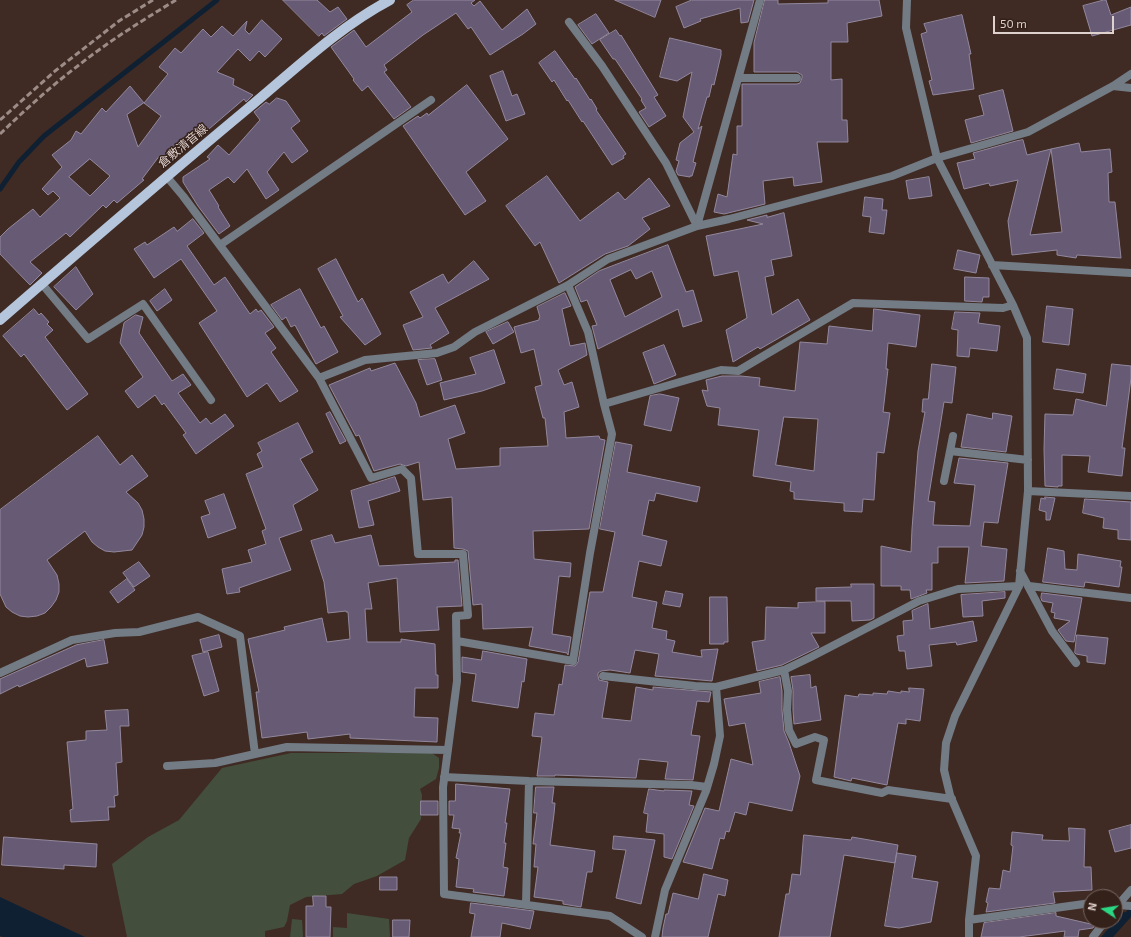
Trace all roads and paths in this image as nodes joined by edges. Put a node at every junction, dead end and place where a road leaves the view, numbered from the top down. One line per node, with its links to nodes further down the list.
1 (390, 0): 12 (main road, 倉敷清音線)
2 (760, 0): 6 (street)
3 (906, 0): 11 (street)
4 (569, 22): 13 (street)
5 (1131, 74): 8 (street)
6 (739, 78): 7 (street); 13 (street)
7 (797, 78)
8 (1113, 86): 9 (street); 11 (street)
9 (1131, 88)
10 (431, 100): 14 (street)
11 (937, 158): 13 (street); 15 (street)
12 (167, 177): 14 (street); 17 (main road, 倉敷清音線)
13 (697, 226): 18 (street)
14 (220, 245): 21 (street)
15 (992, 265): 16 (street); 19 (street)
16 (1131, 273)
17 (42, 284): 20 (main road, 倉敷清音線); 22 (street)
18 (568, 285): 21 (street); 23 (street)
19 (1013, 305): 23 (street); 26 (street)
20 (0, 320)
21 (319, 378): 34 (street)
22 (211, 400)
23 (604, 404): 34 (street)
24 (953, 436): 25 (street)
25 (950, 451): 26 (street); 27 (street)
26 (1028, 460): 28 (street)
27 (944, 481)
28 (1028, 491): 29 (street); 30 (street)
29 (1131, 496)
30 (1020, 571): 31 (street); 32 (street)
31 (1019, 586): 36 (street); 46 (street)
32 (1029, 586): 33 (street); 35 (street)
33 (1131, 598)
34 (457, 641): 40 (street)
35 (1076, 663)
36 (784, 670): 39 (street); 46 (street)
37 (0, 673): 41 (street)
38 (603, 676): 39 (street)
39 (716, 687): 45 (street)
40 (448, 750): 41 (street); 43 (street)
41 (255, 754): 42 (street)
42 (167, 766)
43 (444, 777): 44 (street); 49 (street)
44 (528, 781): 45 (street); 49 (street)
45 (707, 787): 53 (street)
46 (952, 799): 51 (street)
47 (1131, 890): 48 (street)
48 (1123, 903)
49 (526, 904): 52 (street)
50 (1083, 904): 51 (street)
51 (969, 920): 54 (street)
52 (642, 937)
53 (655, 937)
54 (969, 937)

